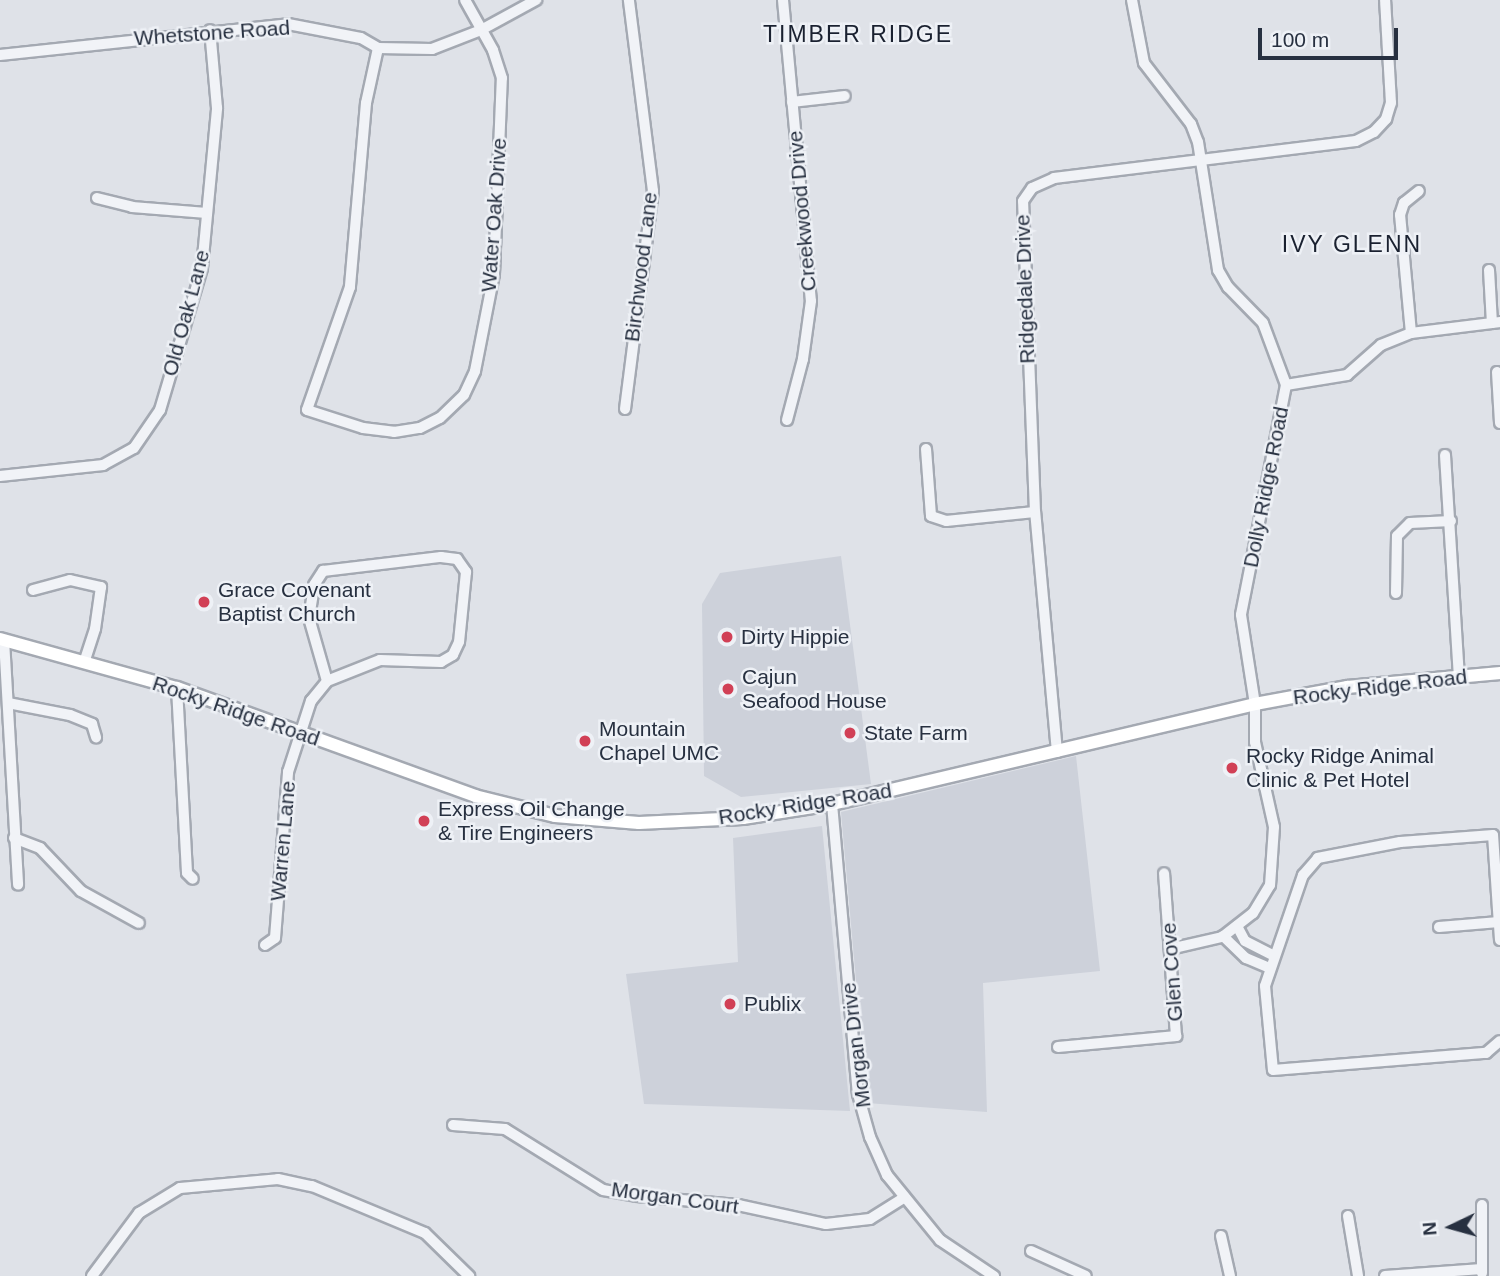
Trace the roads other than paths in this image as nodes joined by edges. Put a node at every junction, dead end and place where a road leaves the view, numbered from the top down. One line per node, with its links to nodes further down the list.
1 (465, 0): 8 (street, Water Oak Drive)
2 (536, 0): 8 (street, Whetstone Road)
3 (629, 0): 22 (street, Birchwood Lane)
4 (783, 0): 12 (street, Creekwood Drive)
5 (1132, 0): 13 (street, Dolly Ridge Road)
6 (1385, 0): 13 (street, Ridgedale Drive)
7 (210, 30): 9 (street, Whetstone Road); 10 (street, Whetstone Road); 16 (street, Old Oak Lane)
8 (481, 30): 9 (street, Whetstone Road); 9 (street, Water Oak Drive)
9 (378, 48)
10 (0, 55)
11 (845, 96): 12 (street)
12 (792, 102): 23 (street, Creekwood Drive)
13 (1201, 160): 21 (street, Dolly Ridge Road); 28 (street, Ridgedale Drive)
14 (1419, 191): 19 (street)
15 (97, 198): 16 (street)
16 (208, 213): 27 (street, Old Oak Lane)
17 (1489, 270): 18 (street)
18 (1496, 323): 19 (street)
19 (1410, 333): 21 (street)
20 (1497, 372): 24 (street)
21 (1286, 385): 39 (street, Dolly Ridge Road)
22 (625, 409)
23 (787, 420)
24 (1500, 422)
25 (926, 449): 28 (street)
26 (1445, 455): 29 (street)
27 (0, 476)
28 (1035, 512): 42 (street, Ridgedale Drive)
29 (1451, 521): 31 (street); 35 (street)
30 (33, 590): 33 (street)
31 (1396, 593)
32 (2, 639): 33 (main road, Rocky Ridge Road); 38 (street)
33 (85, 660): 37 (main road, Rocky Ridge Road)
34 (1500, 673): 35 (main road, Rocky Ridge Road)
35 (1459, 678): 39 (main road, Rocky Ridge Road)
36 (327, 681): 36 (street); 40 (street)
37 (177, 688): 40 (main road, Rocky Ridge Road); 46 (street)
38 (8, 703): 41 (street); 44 (street)
39 (1255, 704): 42 (main road, Rocky Ridge Road); 50 (street, Dolly Ridge Road)
40 (302, 734): 43 (main road, Rocky Ridge Road); 54 (street, Warren Lane)
41 (96, 737)
42 (1057, 752): 43 (main road, Rocky Ridge Road)
43 (832, 804): 61 (street, Morgan Drive)
44 (14, 838): 47 (street); 49 (street)
45 (1164, 873): 55 (street, Glen Cove)
46 (193, 879)
47 (18, 885)
48 (1499, 922): 51 (street); 53 (street); 56 (street)
49 (139, 923)
50 (1237, 926): 52 (street, Dolly Ridge Road); 56 (street)
51 (1438, 927)
52 (1223, 936): 55 (street, Dolly Ridge Road); 57 (street)
53 (1500, 940)
54 (265, 945)
55 (1170, 949): 59 (street, Glen Cove)
56 (1274, 956): 57 (street)
57 (1269, 968): 58 (street)
58 (1500, 1041)
59 (1058, 1046)
60 (453, 1125): 61 (street, Morgan Court)
61 (905, 1197): 69 (street, Morgan Drive)
62 (1482, 1205): 66 (street)
63 (1348, 1216): 72 (street)
64 (1221, 1236): 71 (street)
65 (1031, 1251): 70 (street)
66 (1482, 1273): 73 (street)
67 (92, 1276): 68 (street)
68 (469, 1276)
69 (994, 1276)
70 (1086, 1276)
71 (1230, 1276)
72 (1358, 1276)
73 (1385, 1276)

